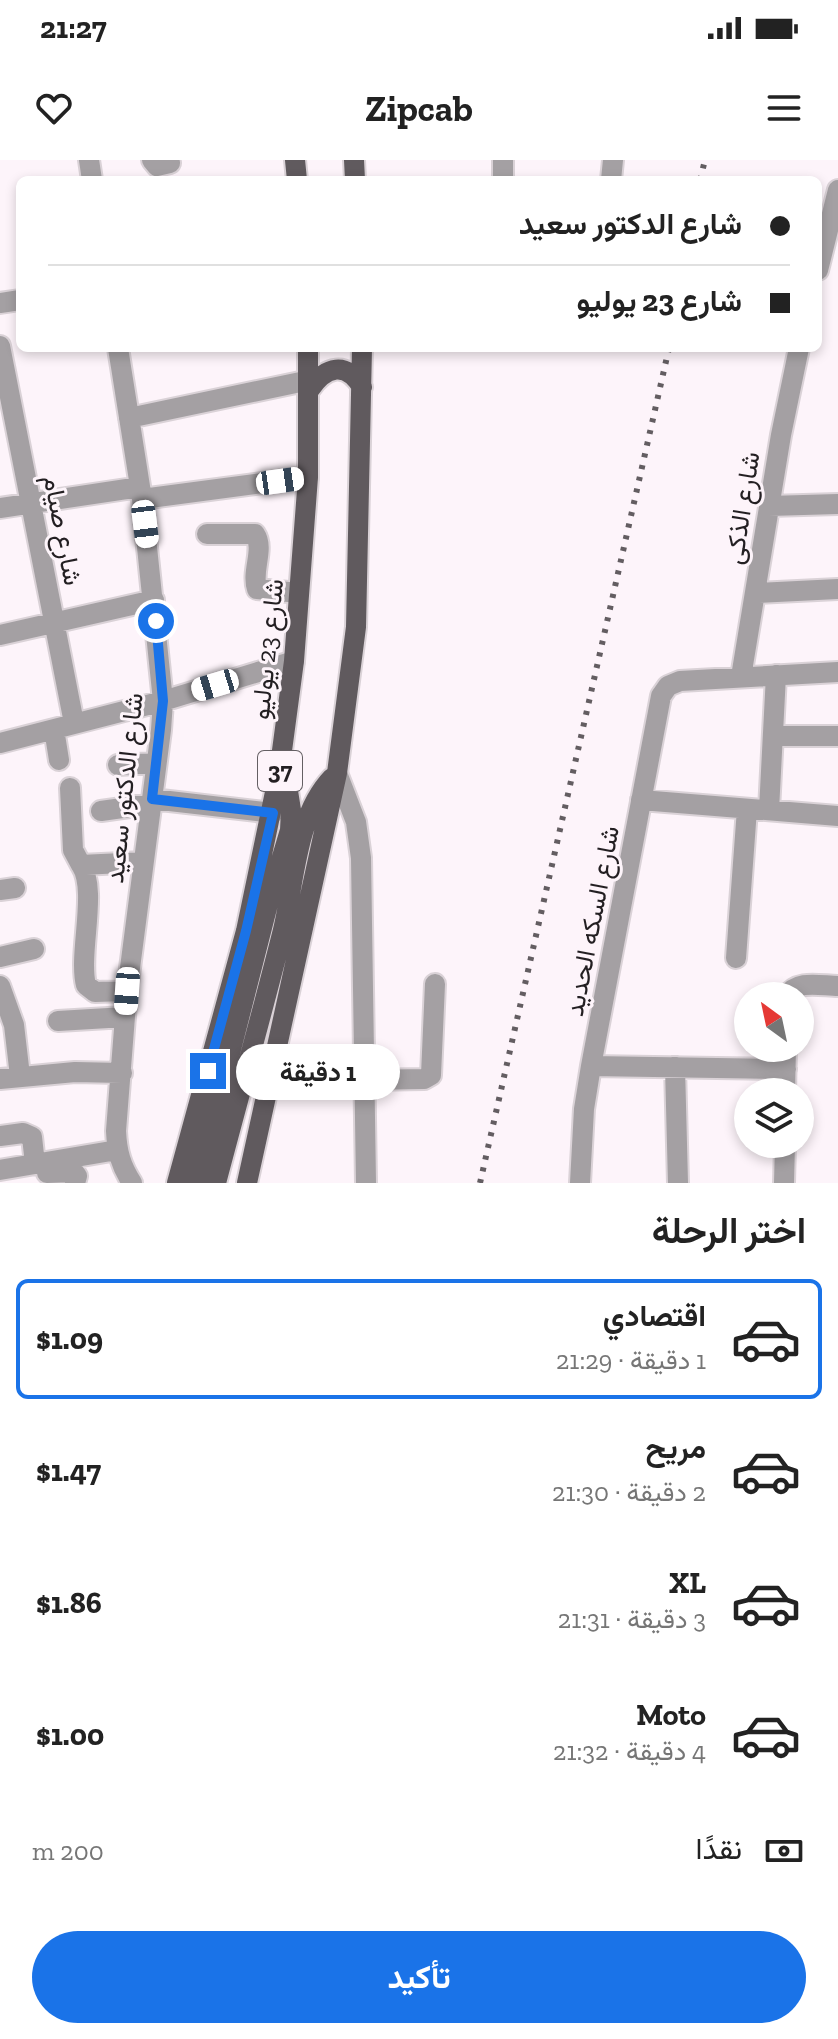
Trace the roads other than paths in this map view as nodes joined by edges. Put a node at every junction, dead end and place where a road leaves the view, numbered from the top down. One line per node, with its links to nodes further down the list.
1 (838, 190): 2 (street)
2 (822, 254)
3 (0, 346): 13 (street, شارع صيام)
4 (119, 352): 10 (street, شارع الدكتور سعيد)
5 (308, 352): 8 (main road, شارع 23 يوليو / 37)
6 (362, 352): 9 (main road, 37)
7 (798, 352): 15 (street, شارع الذكى)
8 (310, 384): 9 (main road); 10 (street); 11 (main road, شارع 23 يوليو / 37)
9 (362, 387): 37 (main road, 37)
10 (129, 418): 12 (street, شارع الدكتور سعيد)
11 (308, 477): 12 (street); 19 (main road, شارع 23 يوليو / 37)
12 (141, 493): 13 (street); 21 (street, شارع الدكتور سعيد)
13 (31, 503): 16 (street); 22 (street, شارع صيام)
14 (838, 504): 15 (street)
15 (769, 506): 20 (street, شارع الذكى)
16 (0, 508)
17 (207, 534): 19 (street)
18 (838, 589): 20 (street)
19 (299, 593): 24 (main road, شارع 23 يوليو / 37)
20 (755, 593): 27 (street, شارع الذكى)
21 (154, 600): 22 (street); 28 (street, شارع الدكتور سعيد)
22 (55, 622): 23 (street); 29 (street, شارع صيام)
23 (0, 635)
24 (294, 661): 28 (street); 36 (main road, شارع 23 يوليو / 37)
25 (838, 672): 26 (street)
26 (776, 675): 27 (street); 30 (street)
27 (741, 677): 39 (street, شارع السكه الحديد)
28 (163, 701): 29 (street); 34 (street, شارع الدكتور سعيد)
29 (64, 726): 32 (street); 33 (street, شارع صيام)
30 (773, 736): 31 (street); 42 (street)
31 (838, 736)
32 (0, 743)
33 (59, 760)
34 (156, 763): 35 (street); 40 (street, شارع الدكتور سعيد)
35 (118, 765)
36 (279, 773): 44 (main road, شارع 23 يوليو / 37); 59 (main road)
37 (337, 773): 59 (main road); 67 (street); 78 (main road, 37)
38 (70, 788): 47 (street)
39 (641, 800): 41 (street); 61 (street, شارع السكه الحديد)
40 (151, 802): 43 (street); 44 (street); 46 (street, شارع الدكتور سعيد)
41 (747, 809): 42 (street); 50 (street)
42 (769, 810): 45 (street)
43 (101, 811)
44 (273, 813): 75 (main road, شارع 23 يوليو / 37)
45 (838, 816)
46 (143, 862): 47 (street); 55 (street, شارع الدكتور سعيد)
47 (81, 865): 55 (street)
48 (34, 949): 49 (street)
49 (0, 957)
50 (736, 958)
51 (435, 984): 67 (street)
52 (0, 986): 57 (street)
53 (814, 986): 54 (street)
54 (838, 986)
55 (127, 991): 56 (street, شارع الدكتور سعيد)
56 (125, 1017): 58 (street); 64 (street, شارع الدكتور سعيد)
57 (6, 1019): 65 (street)
58 (58, 1021)
59 (247, 1032): 76 (main road); 77 (main road)
60 (786, 1062): 63 (street)
61 (591, 1066): 62 (street); 80 (street, شارع السكه الحديد)
62 (675, 1067): 63 (street); 81 (street)
63 (786, 1069): 66 (street)
64 (122, 1073): 65 (street); 69 (street, شارع الدكتور سعيد)
65 (10, 1078)
66 (786, 1078)
67 (365, 1080): 79 (street)
68 (0, 1136): 71 (street)
69 (117, 1150): 71 (street); 74 (street, شارع الدكتور سعيد)
70 (785, 1158): 82 (street)
71 (39, 1168): 72 (street); 73 (street)
72 (0, 1170)
73 (75, 1183)
74 (132, 1183)
75 (177, 1183)
76 (197, 1183)
77 (216, 1183)
78 (247, 1183)
79 (366, 1183)
80 (580, 1183)
81 (678, 1183)
82 (784, 1183)

